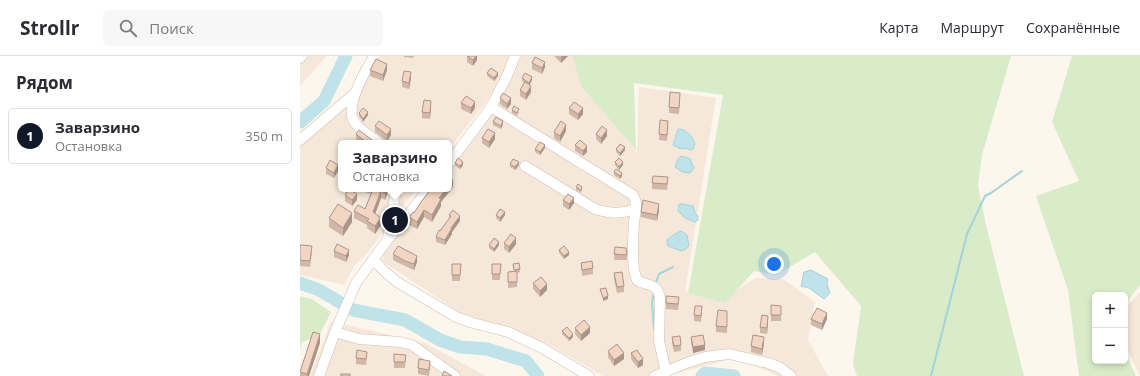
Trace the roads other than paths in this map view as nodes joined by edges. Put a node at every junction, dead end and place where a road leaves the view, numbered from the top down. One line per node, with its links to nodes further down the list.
1 (302, 56): 4 (street)
2 (374, 56): 5 (street)
3 (514, 56): 6 (street)
4 (300, 58)
5 (355, 93): 7 (street); 8 (street)
6 (491, 107): 9 (street); 13 (street)
7 (300, 140)
8 (376, 140)
9 (452, 159)
10 (525, 166): 13 (street)
11 (396, 192): 14 (street)
12 (427, 192): 14 (street)
13 (636, 209): 17 (street)
14 (388, 239): 15 (street)
15 (373, 259): 16 (street); 20 (street)
16 (335, 332): 18 (street); 19 (street)
17 (666, 372): 21 (street); 22 (street)
18 (319, 376)
19 (455, 376)
20 (589, 376)
21 (655, 376)
22 (791, 376)

